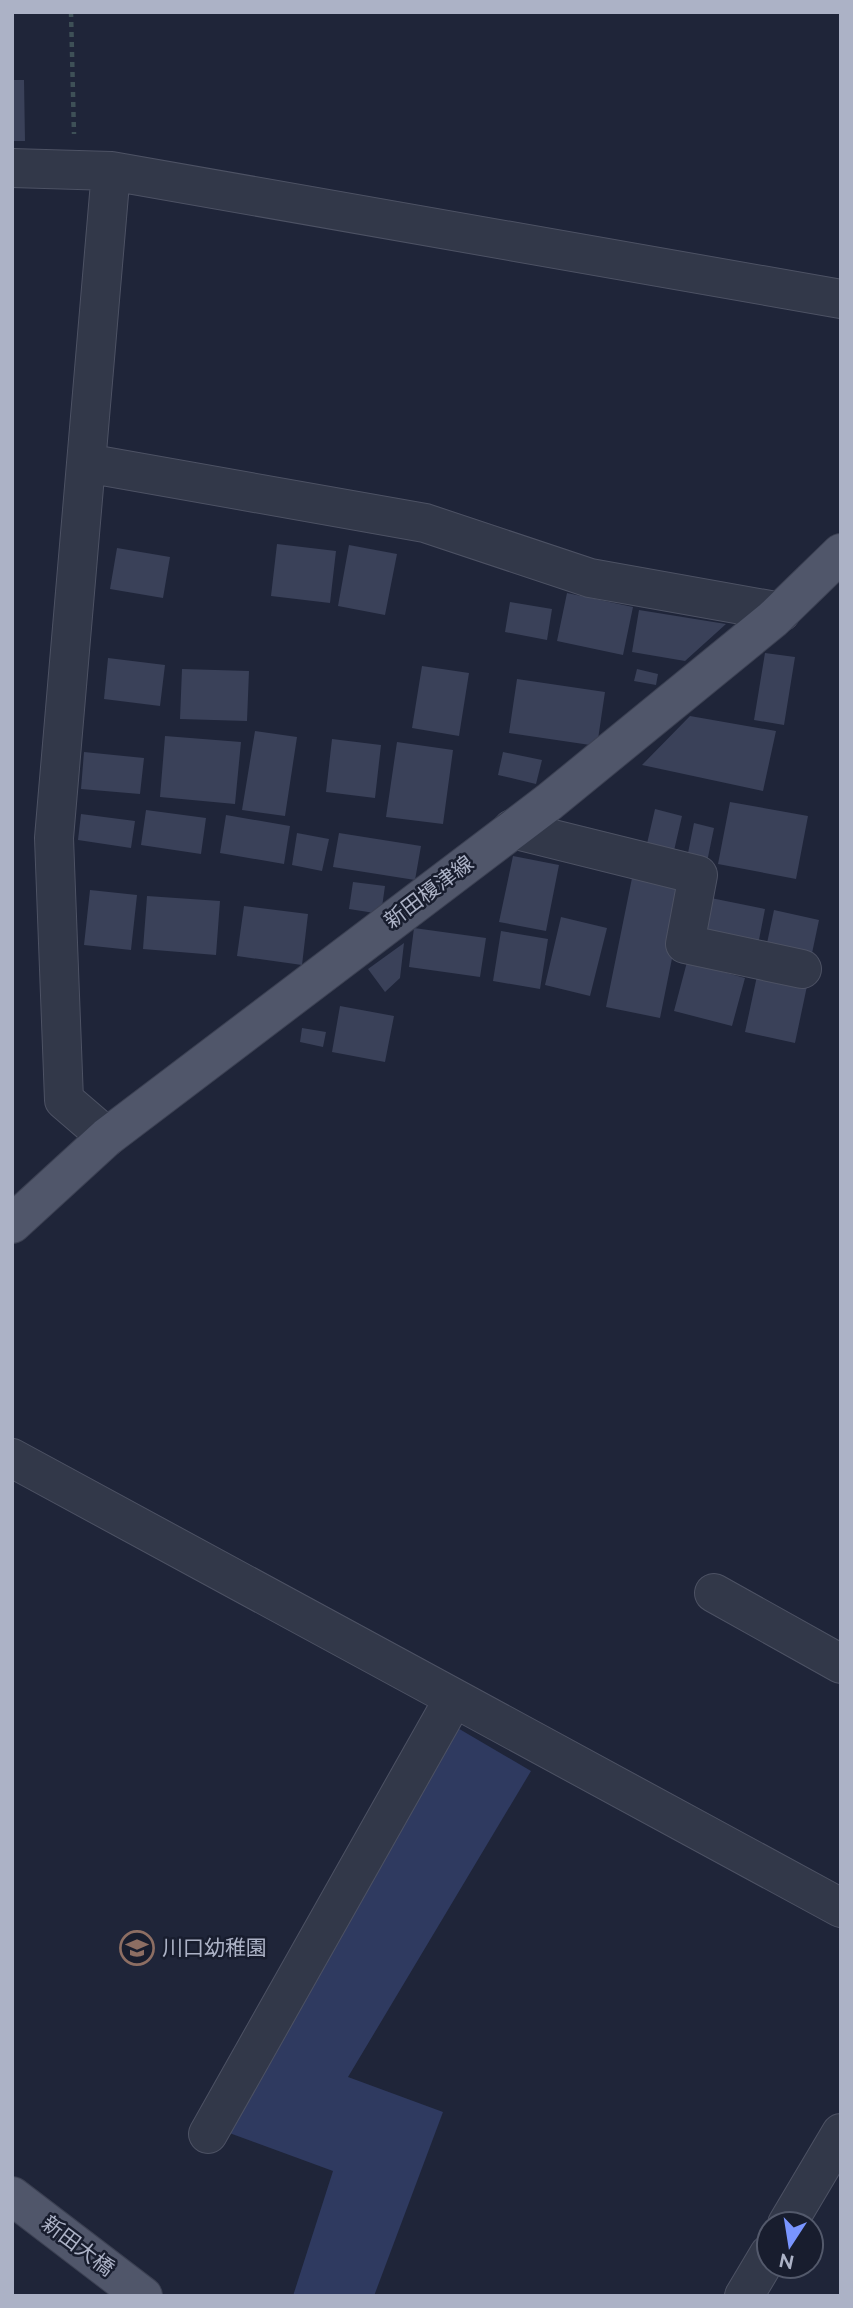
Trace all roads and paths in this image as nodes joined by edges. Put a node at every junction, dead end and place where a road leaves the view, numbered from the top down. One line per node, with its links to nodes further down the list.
1 (71, 12): 3 (path)
2 (12, 168): 3 (street)
3 (93, 170): 4 (street); 5 (street)
4 (841, 299)
5 (86, 463): 7 (street); 10 (street)
6 (841, 554): 7 (main road, 新田榎津線)
7 (781, 612): 8 (main road, 新田榎津線)
8 (512, 829): 9 (street); 10 (main road, 新田榎津線)
9 (802, 969)
10 (107, 1137): 11 (main road, 新田榎津線)
11 (12, 1224)
12 (12, 1458): 15 (street)
13 (714, 1593): 14 (street)
14 (841, 1664)
15 (454, 1698): 16 (street); 18 (street)
16 (841, 1908)
17 (841, 2133): 20 (street)
18 (208, 2134)
19 (12, 2196): 22 (main road, 新田大橋)
20 (795, 2210)
21 (755, 2277): 23 (street)
22 (143, 2296)
23 (744, 2296)

